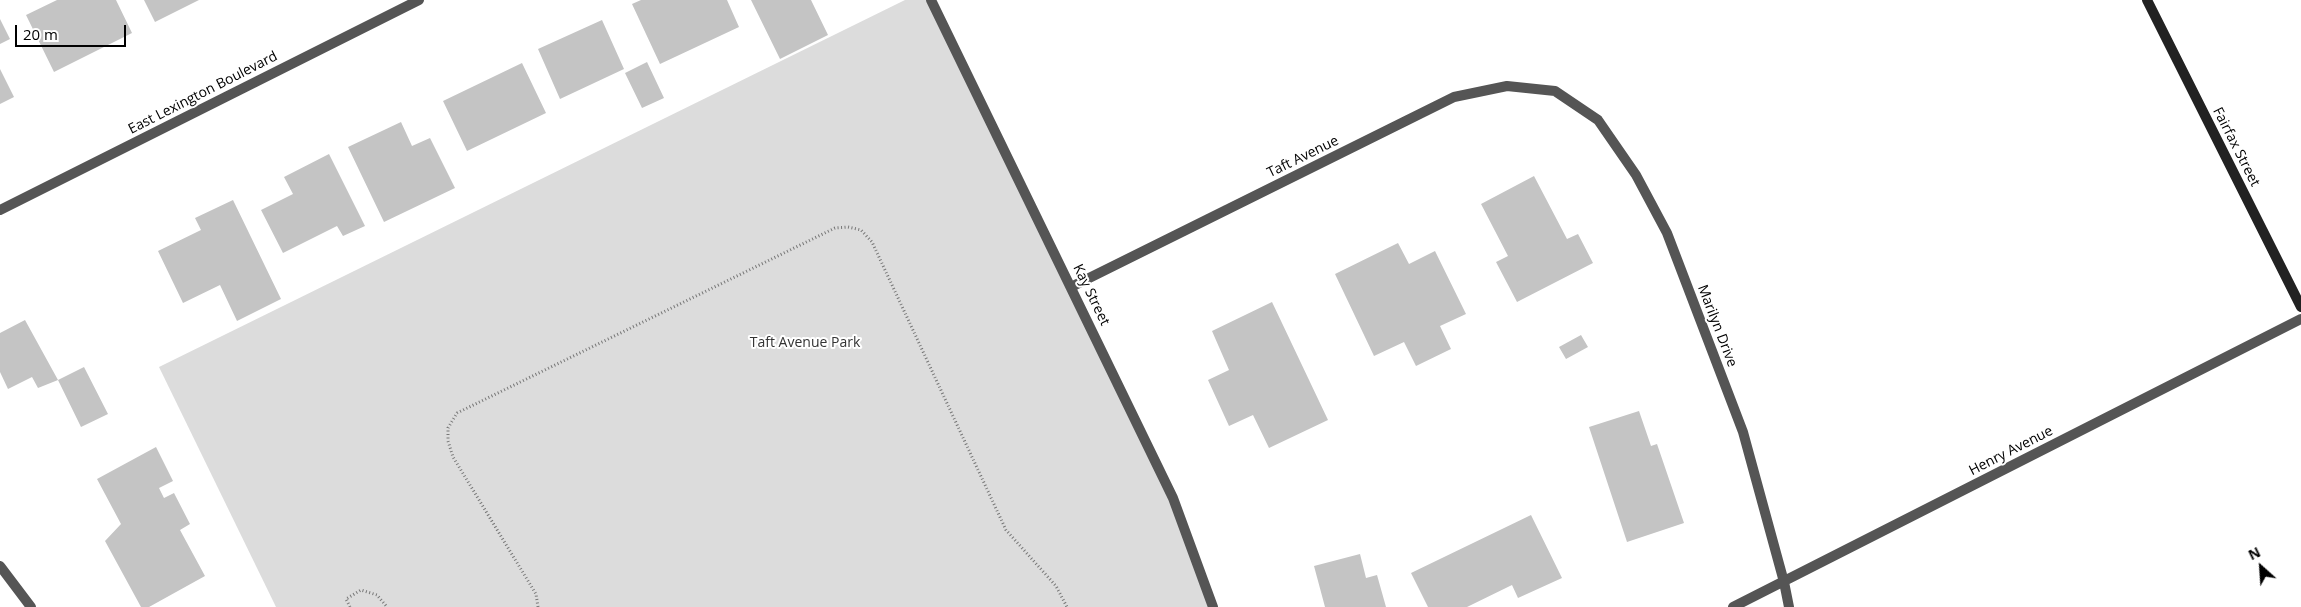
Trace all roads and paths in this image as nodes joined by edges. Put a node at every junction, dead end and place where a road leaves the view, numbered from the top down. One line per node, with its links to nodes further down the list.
1 (419, 0): 5 (street, East Lexington Boulevard)
2 (931, 0): 6 (street, Kay Street)
3 (2147, 0): 7 (street, Fairfax Street)
4 (1555, 91): 6 (street, Taft Avenue); 10 (street, Marilyn Drive)
5 (0, 210)
6 (1072, 287): 16 (street, Kay Street)
7 (2301, 307)
8 (2301, 319): 10 (street, Henry Avenue)
9 (0, 566): 11 (street)
10 (1784, 582): 17 (street, Henry Avenue); 18 (street, Marilyn Drive)
11 (31, 607)
12 (350, 607): 13 (path)
13 (386, 607)
14 (538, 607): 15 (path)
15 (1067, 607)
16 (1213, 607)
17 (1733, 607)
18 (1789, 607)

